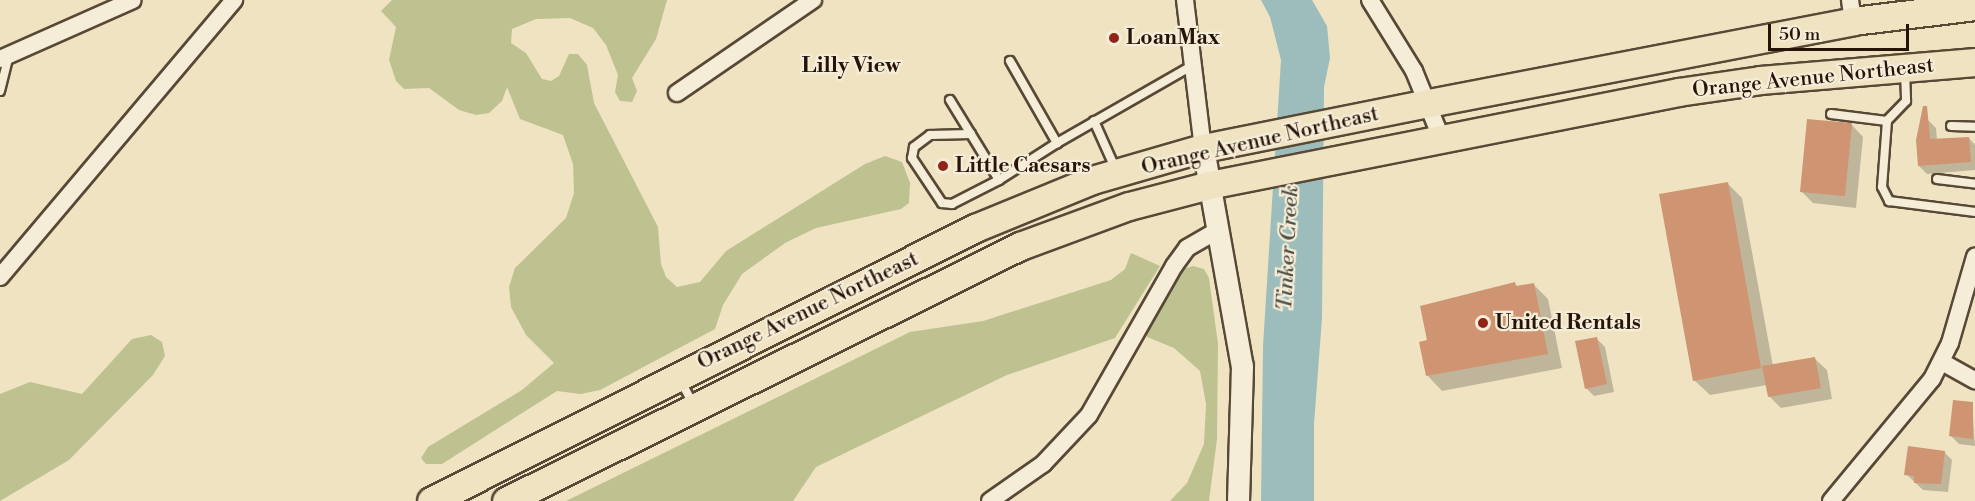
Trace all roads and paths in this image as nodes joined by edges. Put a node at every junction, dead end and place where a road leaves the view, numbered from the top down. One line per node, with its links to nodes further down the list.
1 (133, 0): 8 (street)
2 (234, 0): 34 (street)
3 (813, 0): 14 (street)
4 (1185, 0): 11 (street)
5 (1370, 0): 16 (street)
6 (1975, 6): 7 (highway, Orange Avenue Northeast)
7 (1851, 10): 16 (highway, Orange Avenue Northeast)
8 (5, 56): 13 (lane)
9 (1010, 60): 24 (lane)
10 (1975, 62): 12 (highway, Orange Avenue Northeast)
11 (1194, 64): 19 (lane); 25 (street)
12 (1905, 69): 18 (lane); 23 (highway, Orange Avenue Northeast)
13 (0, 91)
14 (677, 93)
15 (950, 100): 22 (lane)
16 (1429, 103): 23 (street); 25 (highway, Orange Avenue Northeast)
17 (1831, 114): 18 (lane)
18 (1887, 121): 31 (lane)
19 (1094, 122): 24 (lane); 26 (lane)
20 (1951, 126): 21 (lane)
21 (1975, 127)
22 (971, 134): 28 (lane); 28 (lane)
23 (1442, 140): 30 (highway, Orange Avenue Northeast)
24 (1057, 143): 28 (lane)
25 (1203, 148): 26 (highway, Orange Avenue Northeast); 30 (street)
26 (1117, 173): 36 (highway, Orange Avenue Northeast)
27 (1936, 179): 29 (lane)
28 (999, 180)
29 (1975, 184)
30 (1209, 185): 32 (street); 38 (highway, Orange Avenue Northeast)
31 (1975, 212)
32 (1216, 231): 41 (street); 42 (street)
33 (1975, 257): 35 (street)
34 (0, 277)
35 (1942, 362): 37 (street); 43 (street)
36 (677, 375): 38 (lane); 39 (highway, Orange Avenue Northeast)
37 (1975, 380)
38 (694, 405): 40 (highway, Orange Avenue Northeast)
39 (431, 501)
40 (506, 501)
41 (990, 501)
42 (1238, 501)
43 (1831, 501)

